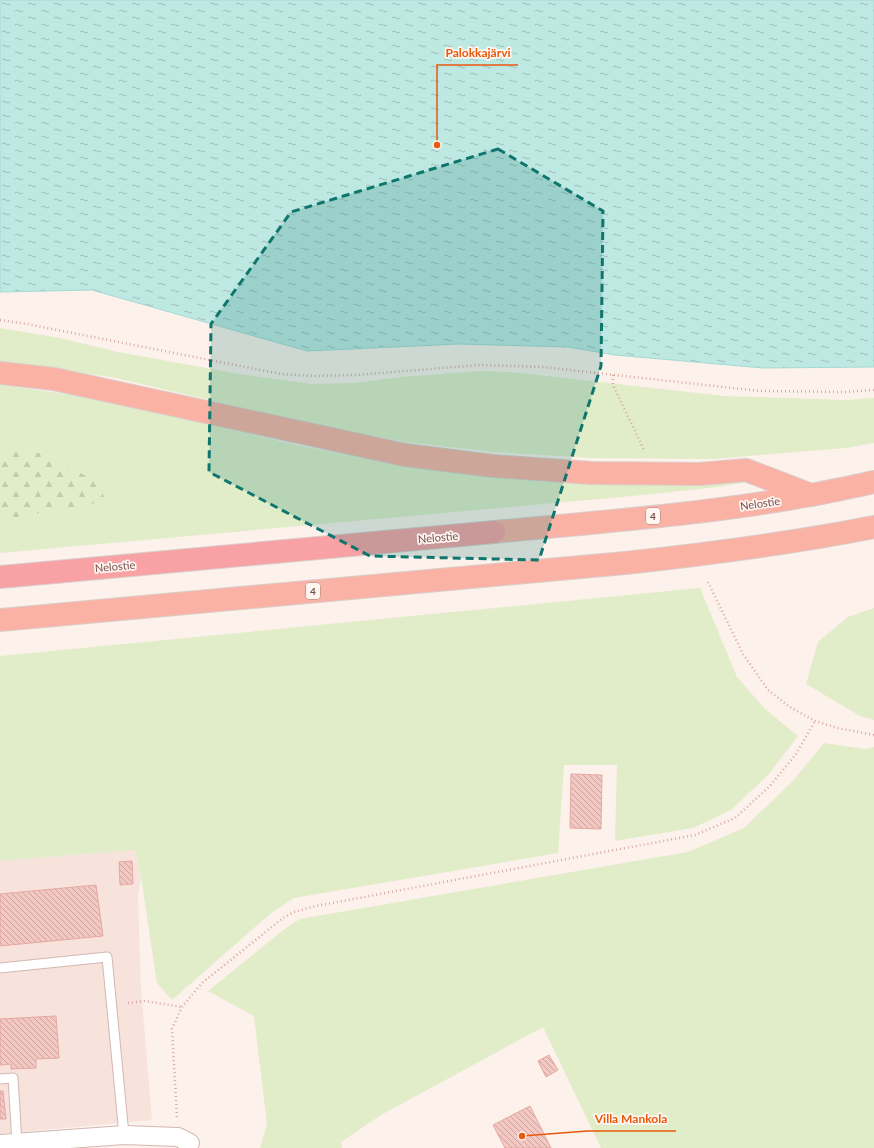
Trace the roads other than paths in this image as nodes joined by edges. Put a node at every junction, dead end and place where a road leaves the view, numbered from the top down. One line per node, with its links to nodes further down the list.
1 (0, 373): 3 (highway)
2 (874, 482): 3 (highway, Nelostie / 4)
3 (811, 495): 5 (highway, Nelostie / 4)
4 (874, 527): 6 (highway, 4)
5 (0, 577)
6 (0, 620)
7 (0, 968): 9 (lane)
8 (0, 1079): 12 (lane)
9 (124, 1134): 10 (street); 11 (street)
10 (184, 1140)
11 (105, 1142): 12 (street)
12 (9, 1144)

